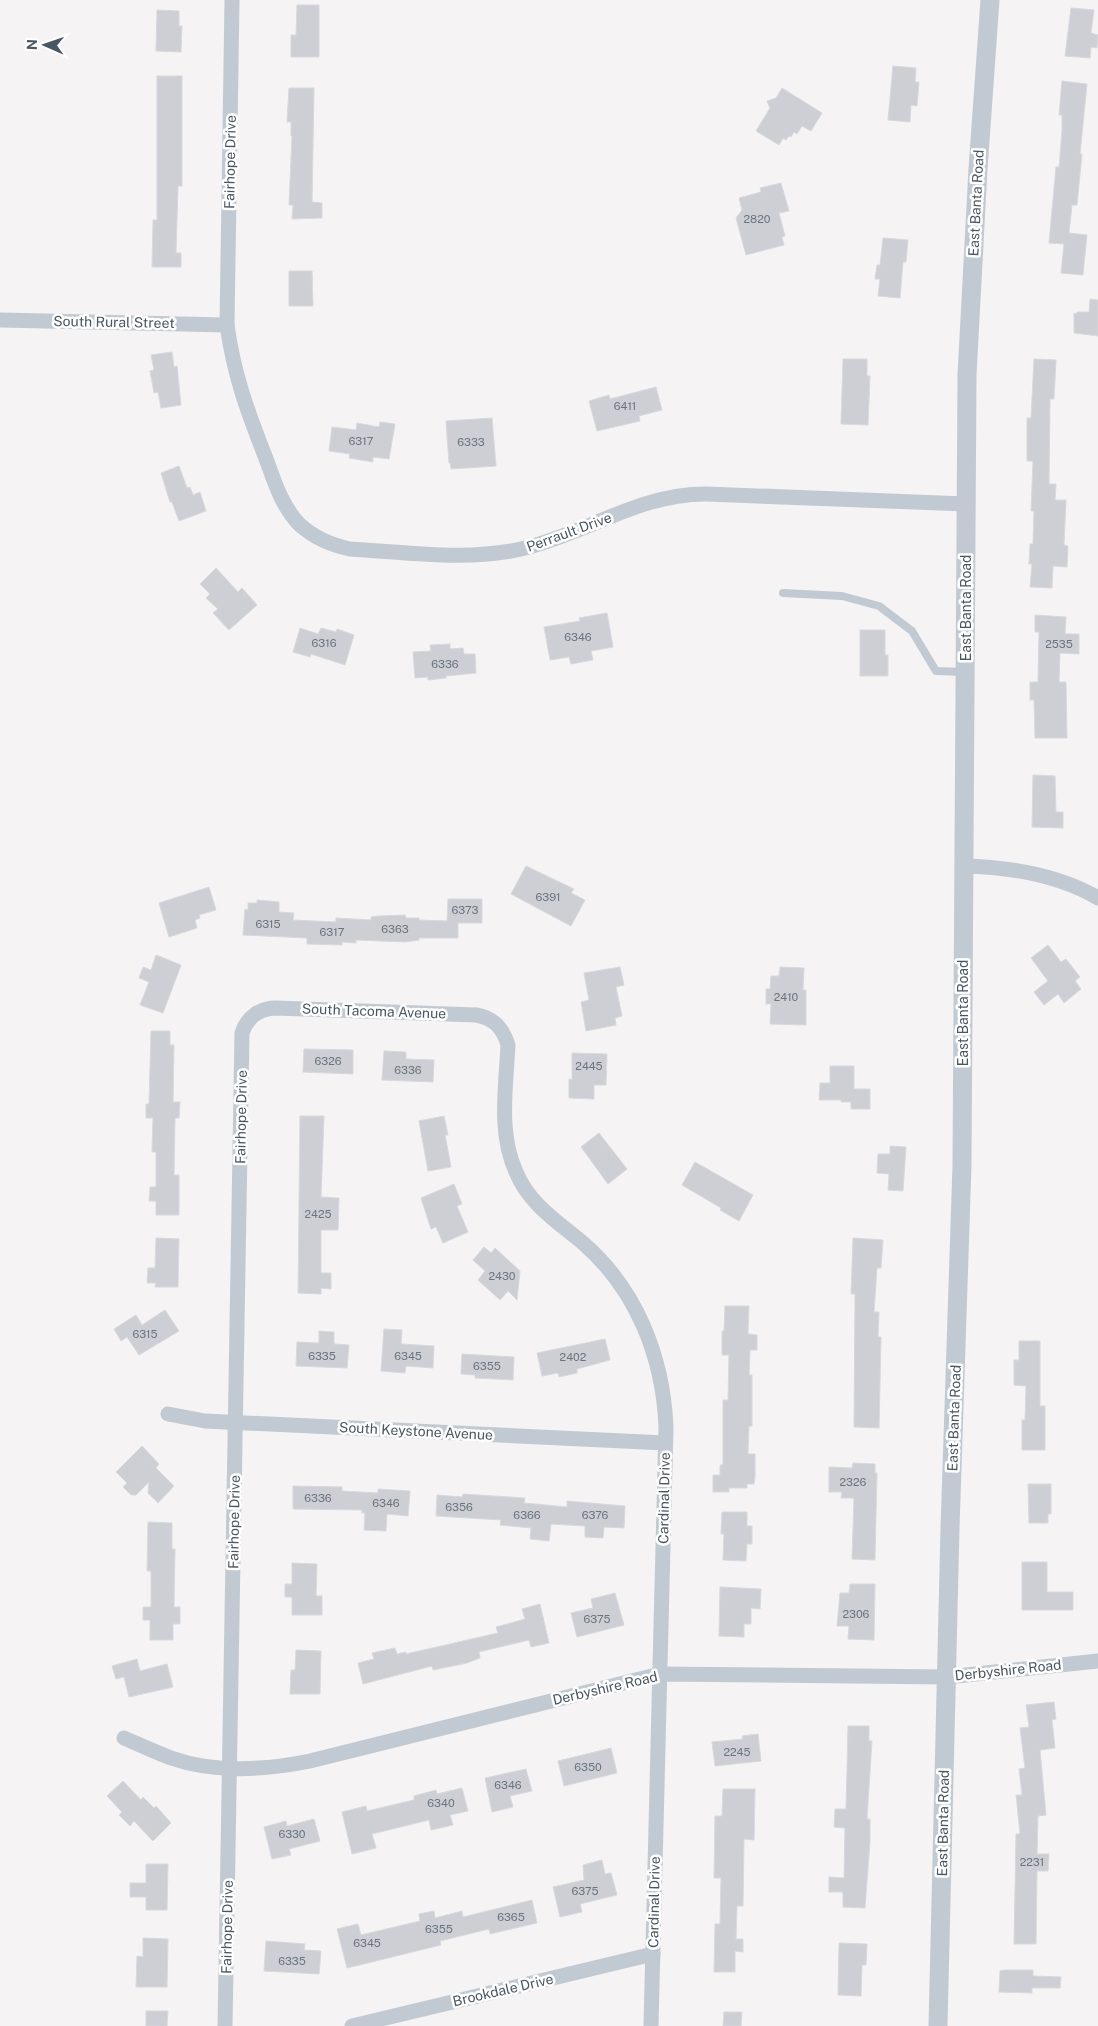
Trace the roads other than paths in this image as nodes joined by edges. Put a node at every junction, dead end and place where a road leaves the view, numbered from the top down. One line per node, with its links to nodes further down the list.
1 (232, 0): 4 (street, Fairhope Drive)
2 (990, 0): 5 (street, East Banta Road)
3 (0, 320): 4 (street, South Rural Street)
4 (227, 325): 5 (street, Perrault Drive)
5 (966, 504): 7 (street, East Banta Road)
6 (783, 593): 7 (lane)
7 (965, 672): 8 (street, East Banta Road)
8 (963, 866): 9 (street); 17 (street, East Banta Road)
9 (1098, 898)
10 (250, 1019): 11 (street, South Tacoma Avenue); 13 (street, Fairhope Drive)
11 (498, 1026): 14 (street, Cardinal Drive)
12 (168, 1414): 13 (street, South Keystone Avenue)
13 (235, 1422): 14 (street, South Keystone Avenue); 19 (street, Fairhope Drive)
14 (665, 1443): 16 (street, Cardinal Drive)
15 (1098, 1661): 17 (street, Derbyshire Road)
16 (660, 1674): 17 (street, Derbyshire Road); 19 (street, Derbyshire Road); 20 (street, Cardinal Drive)
17 (947, 1677): 24 (street, East Banta Road)
18 (124, 1738): 19 (street, Derbyshire Road)
19 (229, 1767): 21 (street, Fairhope Drive)
20 (653, 1954): 22 (street, Brookdale Drive); 23 (street, Cardinal Drive)
21 (225, 2026)
22 (352, 2026)
23 (651, 2026)
24 (938, 2026)

